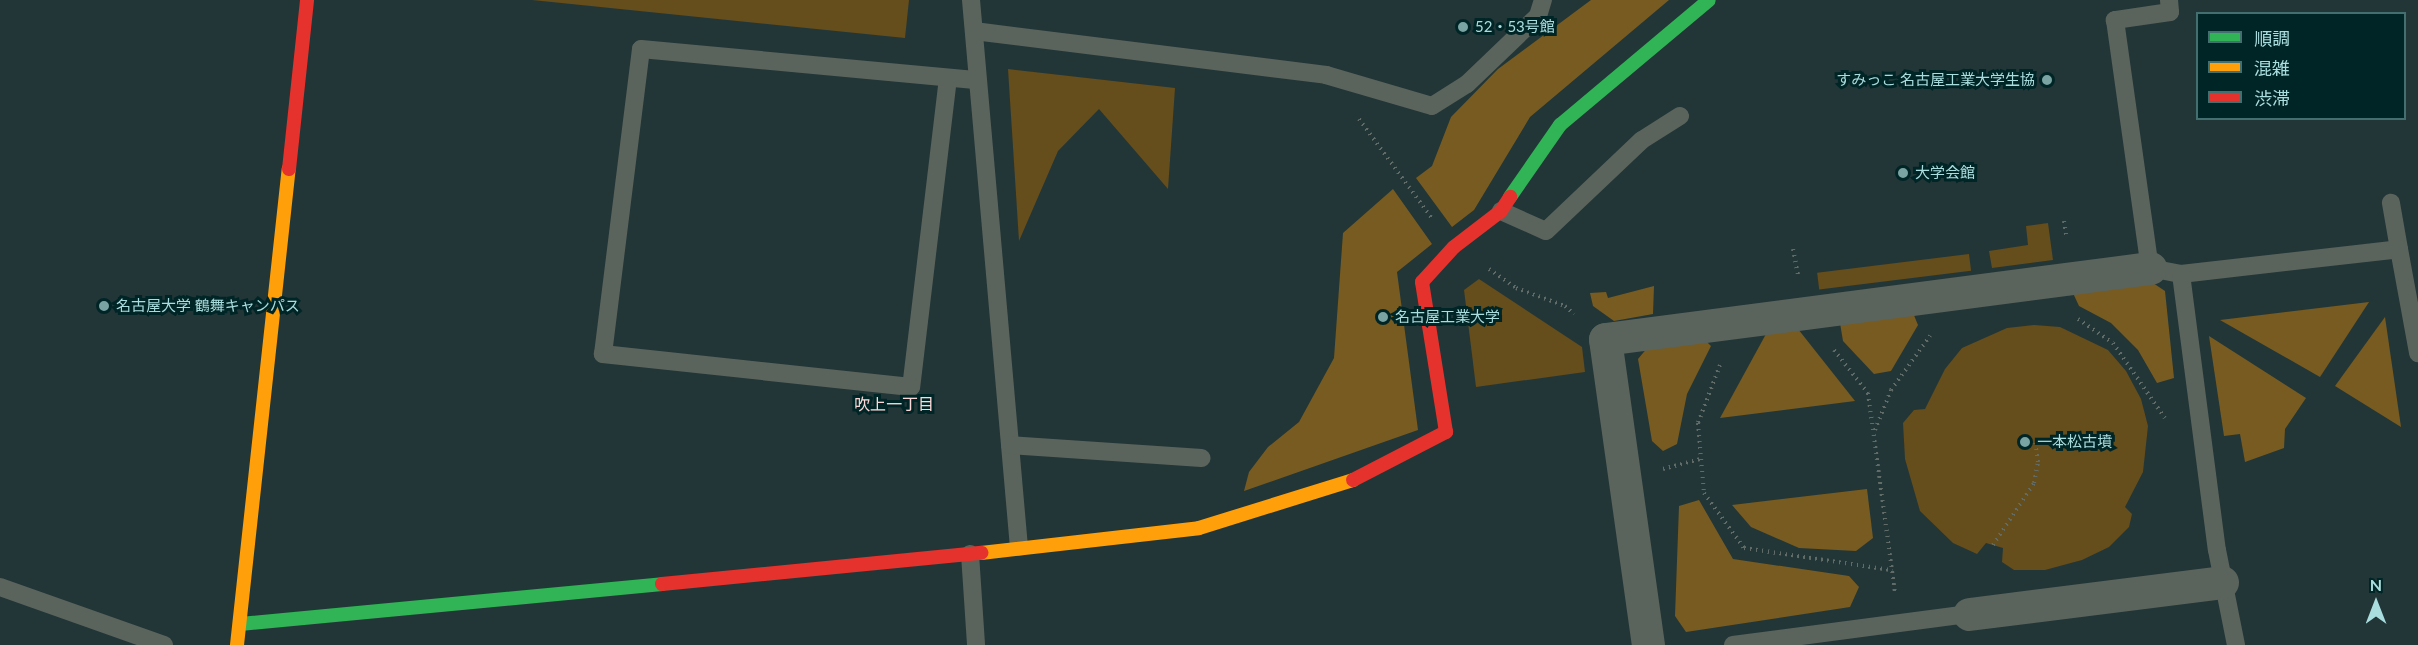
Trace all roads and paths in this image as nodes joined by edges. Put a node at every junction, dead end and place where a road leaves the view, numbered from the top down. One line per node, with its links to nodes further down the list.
1 (307, 0): 38 (street)
2 (971, 0): 6 (lane)
3 (1544, 0): 7 (lane)
4 (1709, 0): 12 (street)
5 (2169, 0): 18 (lane)
6 (974, 32): 7 (lane); 9 (lane)
7 (1326, 75): 13 (path)
8 (948, 78): 8 (lane); 9 (lane)
9 (978, 80): 28 (lane)
10 (1680, 116): 12 (lane)
11 (2391, 203): 15 (lane)
12 (1502, 211): 31 (street)
13 (1437, 226)
14 (1793, 249): 16 (path)
15 (2399, 249): 18 (lane); 24 (lane)
16 (1796, 268)
17 (1489, 269): 23 (path)
18 (2165, 271): 19 (street); 26 (lane)
19 (1975, 292): 20 (street); 25 (path)
20 (1805, 313): 22 (street); 25 (path)
21 (2076, 317): 26 (path)
22 (1736, 322): 23 (street); 33 (path)
23 (1605, 339): 42 (street)
24 (2418, 353)
25 (1875, 431): 33 (path)
26 (2201, 439): 34 (lane)
27 (2035, 440): 30 (path)
28 (1010, 445): 29 (lane); 31 (lane)
29 (1202, 458)
30 (1993, 545)
31 (1018, 547): 32 (street)
32 (970, 554): 38 (street); 41 (lane)
33 (1892, 570): 37 (path)
34 (2222, 582): 36 (street); 44 (lane)
35 (0, 587): 39 (lane)
36 (1969, 614): 37 (lane)
37 (1899, 623): 43 (lane)
38 (240, 624): 40 (street)
39 (164, 645)
40 (237, 645)
41 (976, 645)
42 (1648, 645)
43 (1733, 645)
44 (2236, 645)

